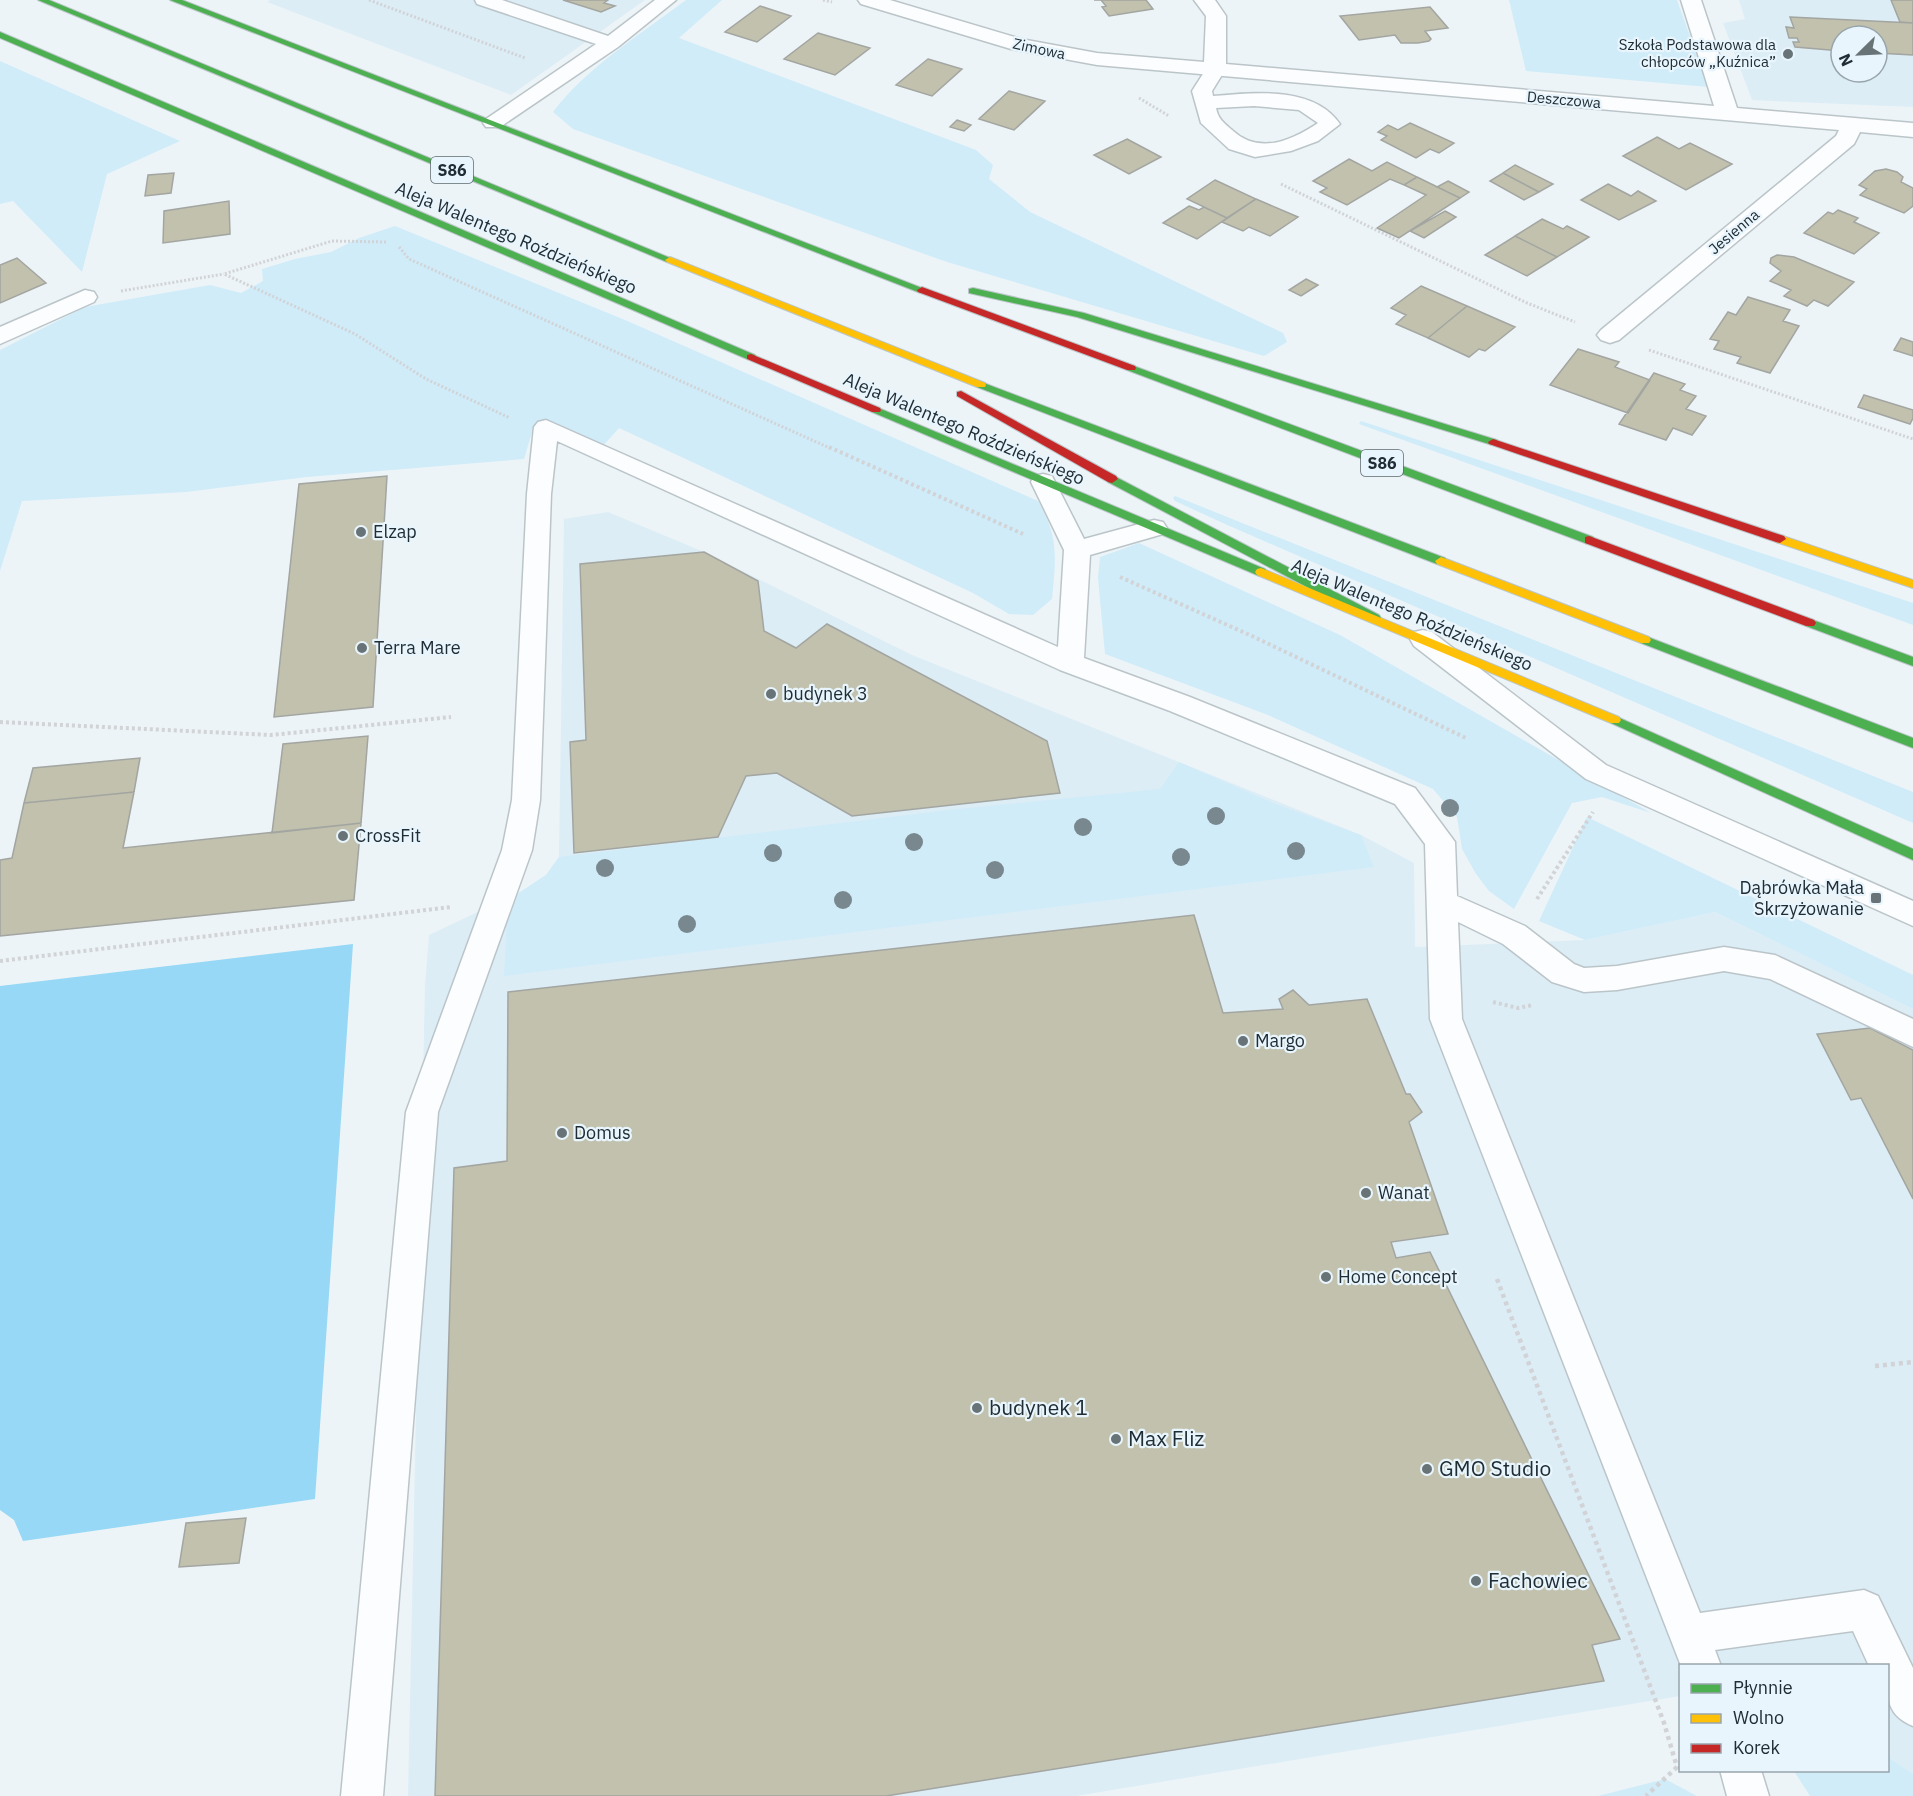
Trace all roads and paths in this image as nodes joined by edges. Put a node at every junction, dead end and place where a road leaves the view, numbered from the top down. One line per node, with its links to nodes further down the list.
1 (42, 0): 22 (main road, Aleja Walentego Roździeńskiego / S86)
2 (174, 0): 13 (main road, S86)
3 (484, 0): 9 (lane)
4 (667, 0): 9 (lane)
5 (868, 0): 10 (street, Zimowa)
6 (1204, 0): 10 (street)
7 (1691, 0): 12 (street)
8 (0, 35): 24 (main road, Aleja Walentego Roździeńskiego)
9 (611, 43): 13 (lane)
10 (1215, 70): 11 (lane); 12 (street, Deszczowa)
11 (1205, 103): 11 (lane)
12 (1728, 115): 14 (street, Deszczowa)
13 (493, 123): 17 (main road, S86)
14 (1852, 126): 15 (street, Deszczowa); 20 (street, Jesienna)
15 (1913, 130)
16 (395, 243): 18 (path)
17 (851, 263): 27 (main road); 30 (main road, S86)
18 (224, 274): 19 (path); 23 (path)
19 (85, 297): 21 (street)
20 (1610, 335)
21 (0, 336)
22 (862, 339): 28 (main road); 34 (main road, Aleja Walentego Roździeńskiego / S86)
23 (546, 427): 31 (lane); 51 (lane)
24 (1043, 482): 25 (main road, Aleja Walentego Roździeńskiego); 26 (lane)
25 (1154, 528): 26 (lane); 28 (main road, Aleja Walentego Roździeńskiego)
26 (1077, 550): 31 (lane)
27 (1913, 584)
28 (1375, 618): 29 (main road, Aleja Walentego Roździeńskiego)
29 (1421, 637): 36 (main road, Aleja Walentego Roździeńskiego); 40 (lane)
30 (1913, 662)
31 (1070, 663): 38 (lane)
32 (451, 717): 33 (path)
33 (0, 722)
34 (1913, 742)
35 (1596, 806): 37 (path)
36 (1913, 855)
37 (1556, 874)
38 (1440, 901): 42 (lane); 46 (lane)
39 (451, 907): 41 (path)
40 (1913, 914)
41 (0, 961)
42 (1913, 1034)
43 (1496, 1277): 52 (path)
44 (1913, 1362): 45 (path)
45 (1875, 1366)
46 (1695, 1650): 47 (lane)
47 (1889, 1664)
48 (1889, 1664): 49 (lane)
49 (1913, 1706)
50 (1741, 1772): 53 (lane)
51 (362, 1796)
52 (1646, 1796)
53 (1748, 1796)

